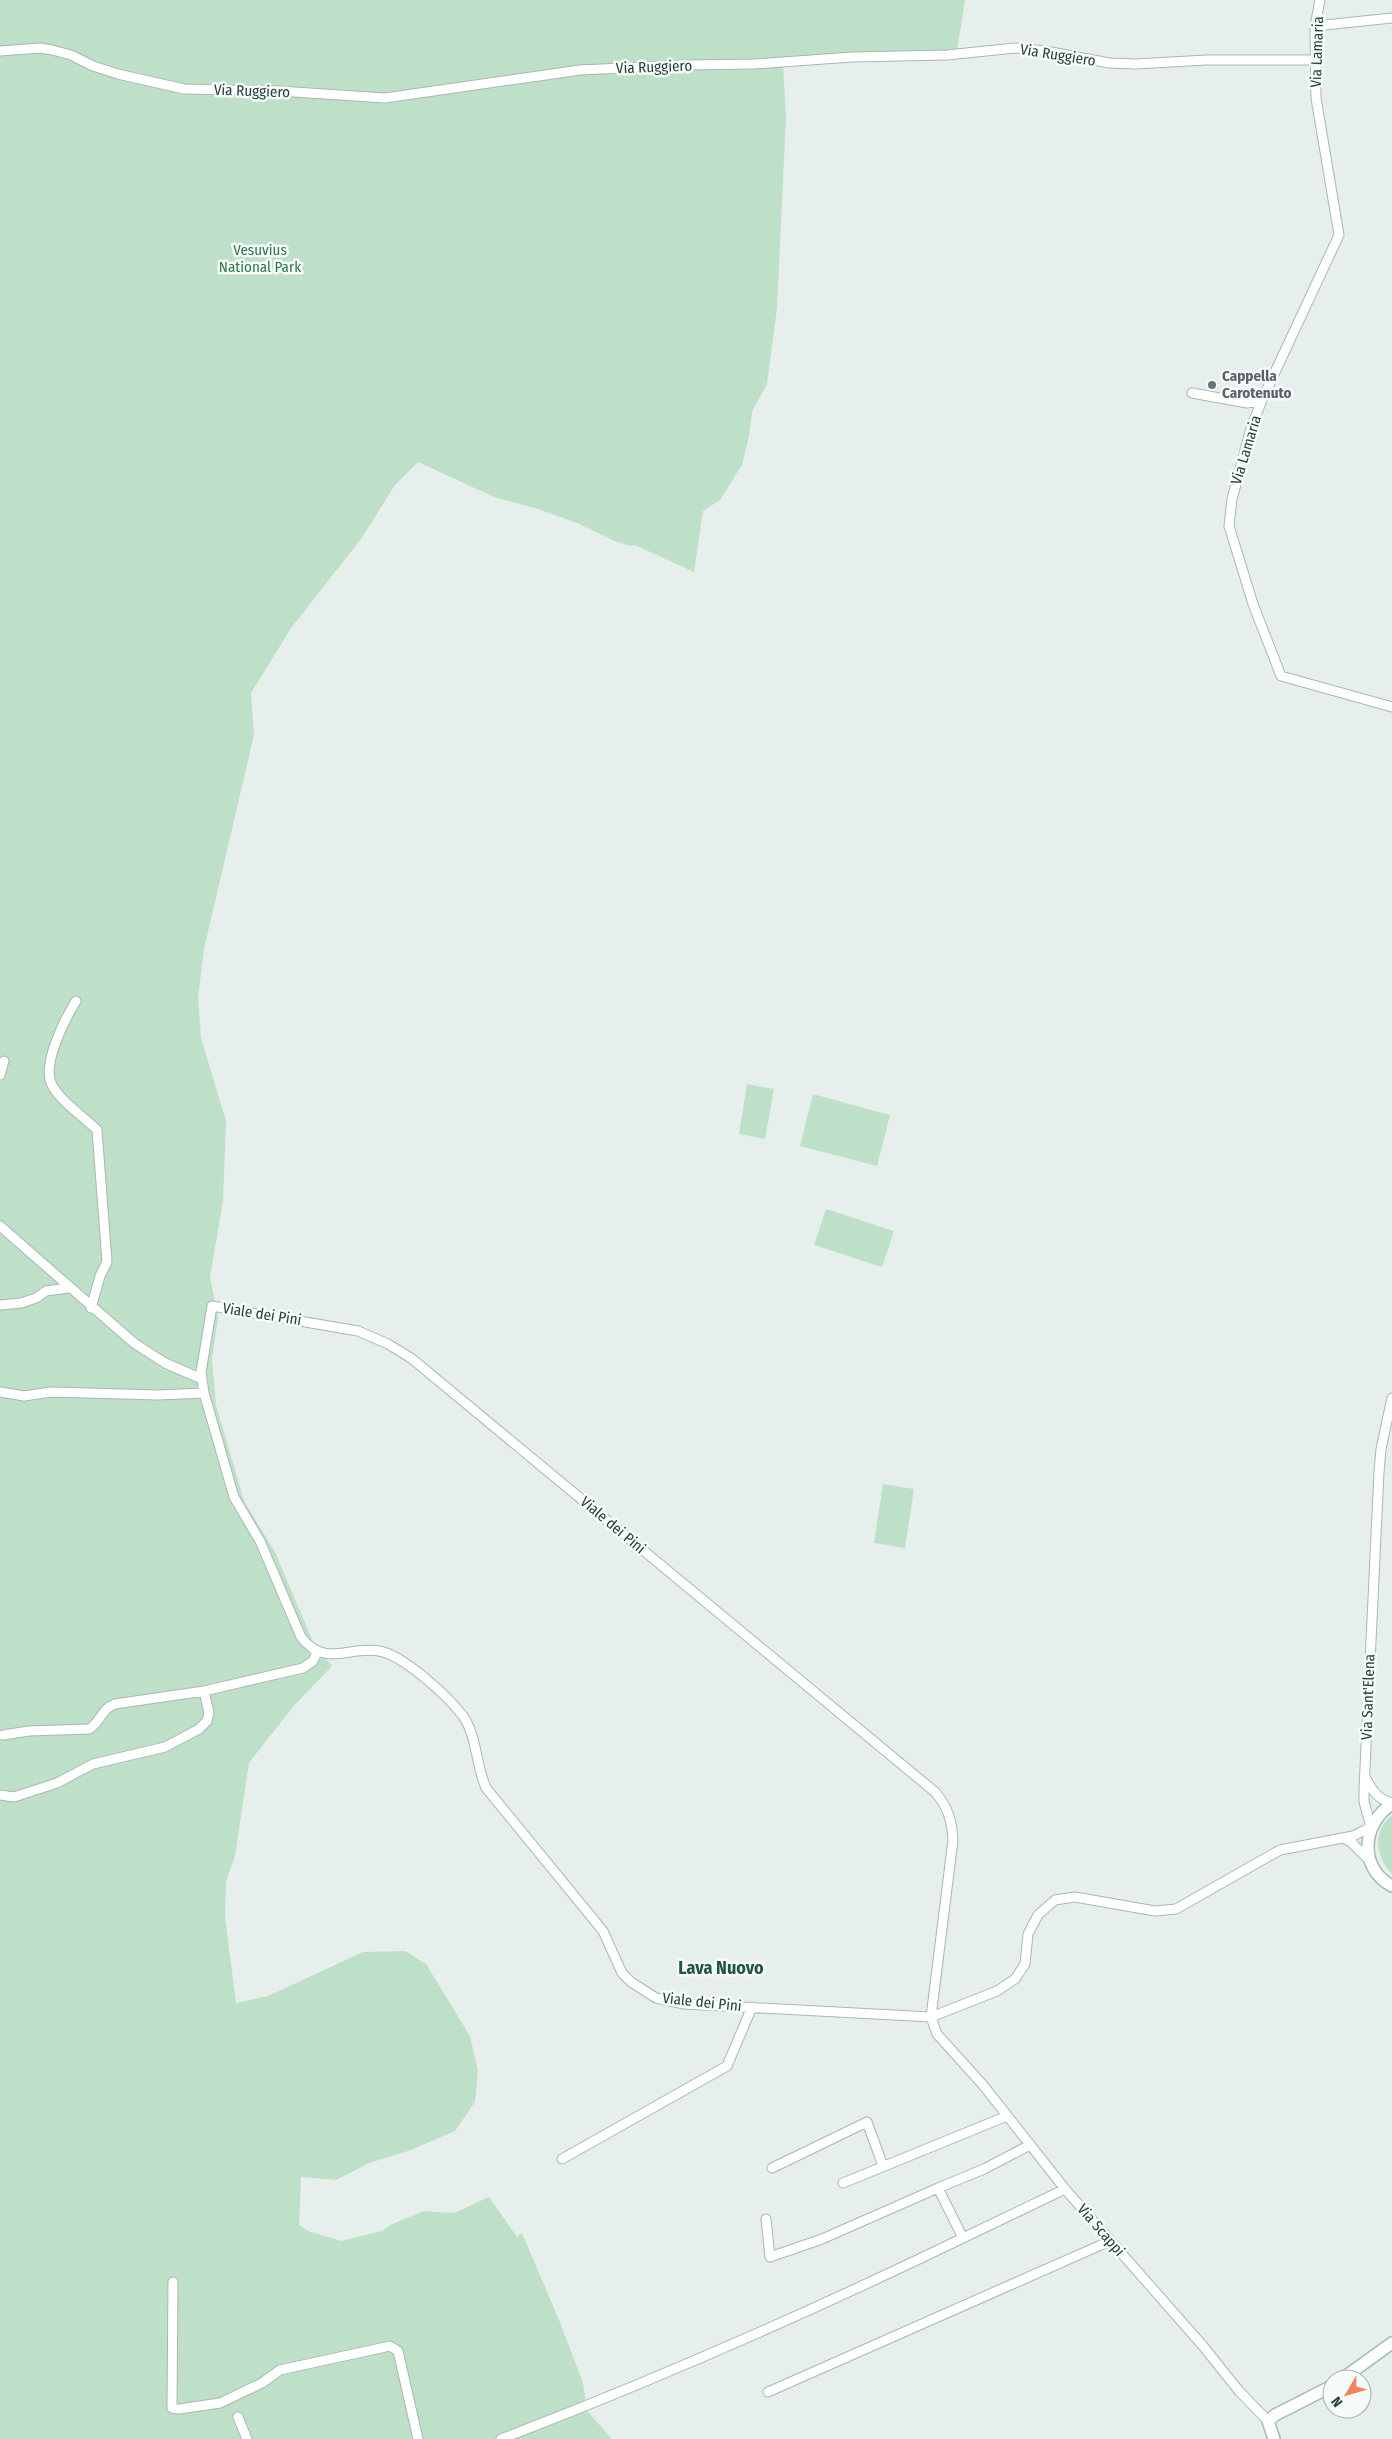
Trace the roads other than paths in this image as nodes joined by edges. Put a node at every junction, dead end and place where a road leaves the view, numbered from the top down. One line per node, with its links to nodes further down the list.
1 (1320, 0): 3 (street, Via Lamaria)
2 (1392, 18): 3 (street)
3 (1315, 26): 5 (street, Via Lamaria)
4 (0, 51): 5 (street, Via Ruggiero)
5 (1315, 60): 7 (street, Via Lamaria)
6 (1192, 393): 7 (street)
7 (1262, 400): 8 (street, Via Lamaria)
8 (1392, 707)
9 (76, 1001): 15 (street)
10 (4, 1061): 11 (street)
11 (0, 1075)
12 (0, 1226): 13 (street)
13 (68, 1288): 14 (street); 15 (street)
14 (0, 1305)
15 (91, 1308): 16 (street)
16 (202, 1379): 18 (street, Viale dei Pini); 31 (street, Viale dei Pini)
17 (0, 1392): 18 (street)
18 (204, 1394): 20 (street, Viale dei Pini)
19 (1392, 1398): 23 (street, Via Sant'Elena)
20 (317, 1652): 21 (street); 30 (street, Viale dei Pini)
21 (204, 1691): 22 (street); 24 (street)
22 (3, 1735)
23 (1365, 1777): 25 (street); 26 (street, Via Sant'Elena)
24 (0, 1795)
25 (1392, 1803): 26 (street)
26 (1371, 1827): 27 (street); 28 (street)
27 (1343, 1838): 28 (street); 31 (street)
28 (1370, 1860): 29 (street)
29 (1392, 1886)
30 (752, 2007): 31 (street, Viale dei Pini); 34 (street)
31 (931, 2017): 32 (street, Via Scappi)
32 (1007, 2116): 33 (street, Via Scappi); 35 (street)
33 (1030, 2146): 38 (street); 39 (street, Via Scappi)
34 (562, 2159)
35 (883, 2166): 36 (street); 37 (street)
36 (772, 2168)
37 (843, 2183)
38 (938, 2188): 40 (street); 41 (street)
39 (1065, 2189): 41 (street); 42 (street, Via Scappi)
40 (766, 2219)
41 (963, 2238): 52 (street)
42 (1110, 2241): 47 (street); 49 (street, Via Scappi)
43 (173, 2282): 51 (street)
44 (1392, 2343): 45 (street)
45 (1356, 2369)
46 (1322, 2391): 49 (street)
47 (768, 2392)
48 (238, 2418): 50 (street)
49 (1268, 2421): 53 (street, Via Scappi)
50 (247, 2439)
51 (418, 2439)
52 (501, 2439)
53 (1274, 2439)

